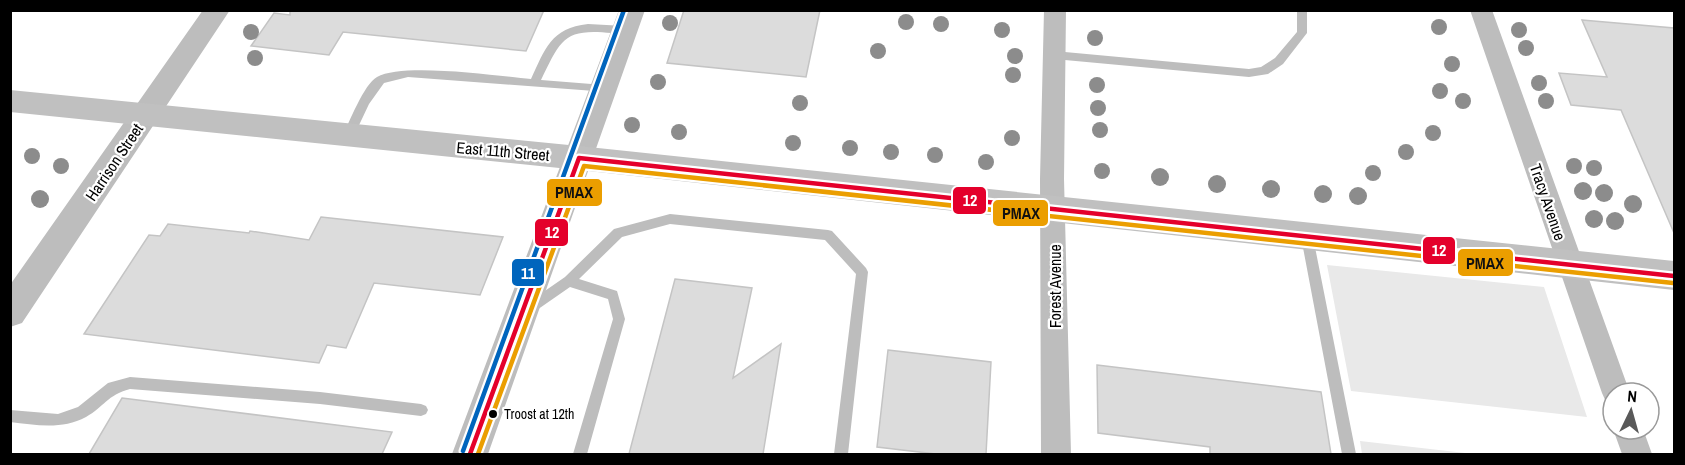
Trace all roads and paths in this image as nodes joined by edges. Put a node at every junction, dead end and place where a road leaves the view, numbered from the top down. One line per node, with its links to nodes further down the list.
1 (217, 10): 10 (street, Harrison Street)
2 (1055, 10): 6 (street, Forest Avenue)
3 (1302, 10): 6 (lane)
4 (1481, 10): 15 (street, Tracy Avenue)
5 (629, 20): 7 (lane); 8 (street)
6 (1054, 55): 13 (street, Forest Avenue)
7 (534, 83): 8 (lane); 11 (lane)
8 (604, 89): 12 (street)
9 (10, 101): 10 (main road, East 11th Street)
10 (146, 114): 11 (main road, East 11th Street); 18 (street, Harrison Street)
11 (348, 136): 12 (main road, East 11th Street)
12 (579, 158): 13 (main road, East 11th Street); 19 (street)
13 (1053, 209): 14 (main road, East 11th Street); 26 (street, Forest Avenue)
14 (1307, 237): 15 (main road, East 11th Street); 27 (lane)
15 (1570, 265): 16 (main road, East 11th Street); 20 (street, Tracy Avenue)
16 (1674, 276)
17 (569, 281): 19 (lane); 24 (lane); 25 (lane)
18 (10, 313)
19 (522, 315): 23 (street)
20 (1612, 381)
21 (421, 410): 22 (lane)
22 (10, 416)
23 (470, 454)
24 (580, 454)
25 (841, 454)
26 (1056, 454)
27 (1349, 454)

